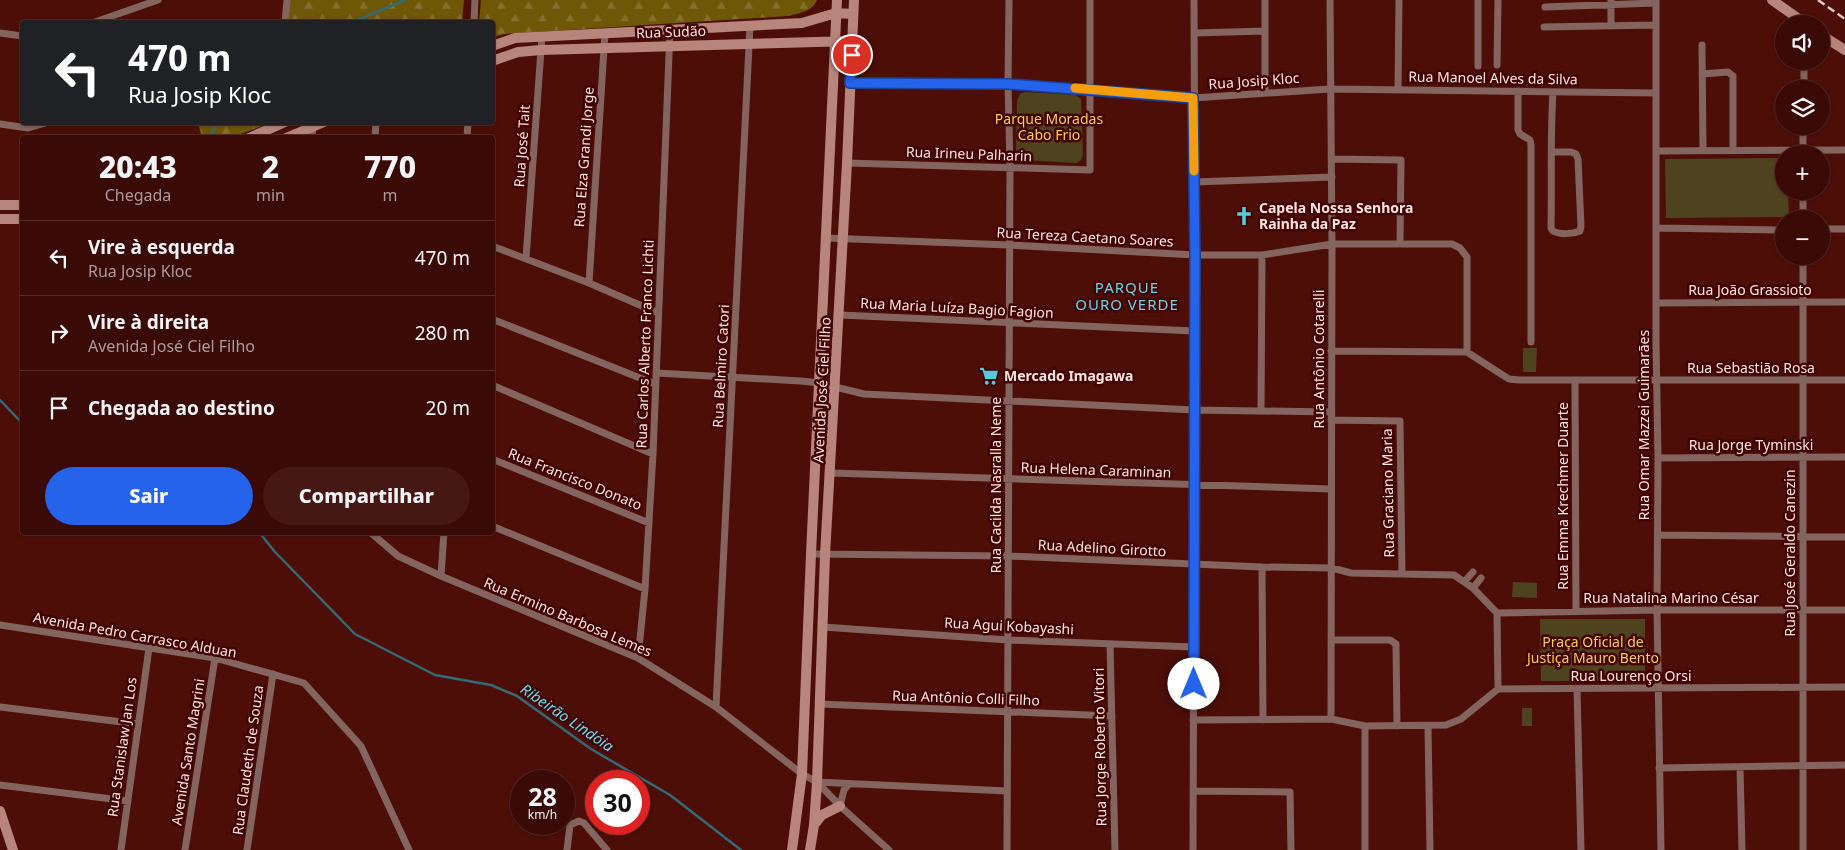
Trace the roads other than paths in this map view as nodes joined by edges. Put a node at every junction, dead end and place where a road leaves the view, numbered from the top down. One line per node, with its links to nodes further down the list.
1 (158, 0): 21 (street)
2 (287, 0): 22 (street)
3 (475, 0): 23 (street)
4 (837, 0): 18 (street, Avenida José Ciel Filho)
5 (854, 0): 19 (street, Avenida José Ciel Filho)
6 (1009, 0): 51 (street, Rua Cacilda Nasralla Neme)
7 (1090, 0): 52 (street)
8 (1194, 0): 32 (street)
9 (1265, 0): 29 (street)
10 (1330, 0): 53 (street, Rua Antônio Cotarelli)
11 (1399, 0): 54 (street)
12 (1478, 0): 48 (street)
13 (1498, 0): 47 (street)
14 (1772, 0): 20 (street)
15 (1611, 2): 16 (street); 17 (street); 26 (street)
16 (1656, 2): 24 (street, Rua Omar Mazzei Guimarães)
17 (1545, 7)
18 (836, 13): 19 (street, Rua Sudão); 25 (street, Rua Sudão); 35 (street, Avenida José Ciel Filho)
19 (853, 14): 36 (street, Avenida José Ciel Filho)
20 (1794, 15)
21 (101, 20)
22 (285, 20)
23 (474, 20)
24 (1656, 25): 26 (street); 58 (street, Rua Omar Mazzei Guimarães)
25 (750, 26): 28 (street, Rua Sudão); 37 (street, Rua Belmiro Catori)
26 (1611, 26): 27 (street)
27 (1544, 28)
28 (670, 30): 31 (street, Rua Sudão); 41 (street, Rua Carlos Alberto Franco Lichti)
29 (1265, 31): 32 (street); 57 (street)
30 (0, 33): 33 (street)
31 (604, 33): 34 (street, Rua Sudão); 42 (street, Rua Elza Grandi Jorge)
32 (1194, 33): 59 (street)
33 (20, 36)
34 (542, 36): 39 (street, Rua Sudão); 43 (street, Rua José Tait)
35 (835, 41): 36 (street, Rua Sudão); 37 (street, Rua Sudão); 86 (street, Avenida José Ciel Filho)
36 (852, 42): 50 (street, Avenida José Ciel Filho)
37 (750, 43): 41 (street, Rua Sudão); 109 (street, Rua Belmiro Catori)
38 (1832, 43): 44 (street); 45 (street)
39 (495, 45)
40 (1702, 45): 49 (street)
41 (670, 46): 42 (street, Rua Sudão); 100 (street, Rua Carlos Alberto Franco Lichti)
42 (604, 48): 43 (street, Rua Sudão); 96 (street, Rua Elza Grandi Jorge)
43 (541, 50): 46 (street, Rua Sudão); 94 (street, Rua José Tait)
44 (1845, 50)
45 (1845, 55)
46 (495, 59)
47 (1497, 65)
48 (1478, 66)
49 (1702, 74): 66 (street); 67 (street)
50 (850, 83): 51 (street, Rua Josip Kloc); 74 (street, Avenida José Ciel Filho)
51 (1008, 84): 52 (street, Rua Josip Kloc); 75 (street, Rua Cacilda Nasralla Neme)
52 (1089, 89): 59 (street, Rua Josip Kloc); 75 (street, Rua Irineu Palharin)
53 (1330, 89): 54 (street, Rua Manoel Alves da Silva); 57 (street, Rua Josip Kloc); 73 (street, Rua Antônio Cotarelli)
54 (1398, 90): 55 (street, Rua Manoel Alves da Silva)
55 (1518, 91): 56 (street, Rua Manoel Alves da Silva); 105 (street)
56 (1553, 92): 58 (street, Rua Manoel Alves da Silva); 72 (street)
57 (1265, 93): 59 (street, Rua Josip Kloc)
58 (1656, 93): 69 (street, Rua Omar Mazzei Guimarães)
59 (1193, 98): 77 (street)
60 (0, 124): 61 (street)
61 (38, 125)
62 (278, 125): 64 (street)
63 (312, 129): 65 (street)
64 (256, 135)
65 (295, 135)
66 (1704, 150): 67 (street); 69 (street)
67 (1733, 150): 70 (street)
68 (1845, 150): 71 (street)
69 (1656, 151): 82 (street, Rua Omar Mazzei Guimarães)
70 (1775, 151)
71 (1830, 151)
72 (1552, 152): 72 (street)
73 (1332, 159): 76 (street, Rua Antônio Cotarelli); 89 (street)
74 (848, 163): 75 (street, Rua Irineu Palharin); 87 (street, Avenida José Ciel Filho)
75 (1010, 167): 90 (street, Rua Cacilda Nasralla Neme)
76 (1332, 177): 77 (street); 88 (street, Rua Antônio Cotarelli)
77 (1194, 182): 92 (street)
78 (0, 205): 79 (street)
79 (20, 205)
80 (0, 219): 81 (street)
81 (20, 220)
82 (1657, 228): 85 (street); 97 (street, Rua Omar Mazzei Guimarães)
83 (1845, 228): 84 (street)
84 (1830, 229)
85 (1775, 230)
86 (826, 238): 87 (street, Rua Tereza Caetano Soares); 114 (street, Avenida José Ciel Filho)
87 (843, 239): 90 (street, Rua Tereza Caetano Soares); 101 (street, Avenida José Ciel Filho)
88 (1332, 244): 89 (street, Rua Tereza Caetano Soares); 93 (street, Rua Tereza Caetano Soares); 106 (street, Rua Antônio Cotarelli)
89 (1400, 244): 107 (street, Rua Tereza Caetano Soares)
90 (1009, 245): 92 (street, Rua Tereza Caetano Soares); 103 (street, Rua Cacilda Nasralla Neme)
91 (495, 247): 94 (street)
92 (1195, 255): 93 (street, Rua Tereza Caetano Soares); 104 (street)
93 (1262, 255): 120 (street)
94 (526, 258): 96 (street)
95 (1803, 265): 98 (street, Rua José Geraldo Canezin)
96 (589, 283): 100 (street)
97 (1656, 302): 98 (street, Rua João Grassioto); 113 (street, Rua Omar Mazzei Guimarães)
98 (1803, 302): 99 (street, Rua João Grassioto); 110 (street, Rua José Geraldo Canezin)
99 (1845, 302)
100 (658, 312): 108 (street, Rua Carlos Alberto Franco Lichti)
101 (840, 315): 103 (street, Rua Maria Luíza Bagio Fagion); 117 (street, Avenida José Ciel Filho)
102 (495, 320): 115 (street)
103 (1009, 324): 104 (street, Rua Maria Luíza Bagio Fagion); 118 (street, Rua Cacilda Nasralla Neme)
104 (1194, 331): 119 (street)
105 (1531, 342)
106 (1331, 351): 107 (street); 121 (street, Rua Antônio Cotarelli)
107 (1467, 352): 112 (street, Rua Sebastião Rosa)
108 (656, 373): 109 (street); 115 (street, Rua Carlos Alberto Franco Lichti)
109 (732, 377): 114 (street); 173 (street, Rua Belmiro Catori)
110 (1803, 380): 111 (street, Rua Sebastião Rosa); 113 (street, Rua Sebastião Rosa); 124 (street, Rua José Geraldo Canezin)
111 (1845, 380)
112 (1575, 381): 113 (street, Rua Sebastião Rosa); 155 (street, Rua Emma Krechmer Duarte)
113 (1657, 381): 126 (street, Rua Omar Mazzei Guimarães)
114 (819, 383): 117 (street); 139 (street, Avenida José Ciel Filho)
115 (656, 384): 123 (street, Rua Carlos Alberto Franco Lichti)
116 (495, 386): 123 (street)
117 (836, 387): 118 (street); 128 (street, Avenida José Ciel Filho)
118 (1008, 402): 119 (street); 129 (street, Rua Cacilda Nasralla Neme)
119 (1194, 410): 120 (street); 130 (street)
120 (1261, 410): 121 (street)
121 (1331, 412): 122 (street, Rua Antônio Cotarelli)
122 (1331, 420): 131 (street, Rua Antônio Cotarelli); 146 (street, Rua Graciano Maria)
123 (653, 454): 132 (street, Rua Carlos Alberto Franco Lichti)
124 (1803, 457): 125 (street, Rua Jorge Tyminski); 126 (street, Rua Jorge Tyminski); 138 (street, Rua José Geraldo Canezin)
125 (1845, 457)
126 (1658, 458): 136 (street, Rua Omar Mazzei Guimarães)
127 (495, 459): 132 (street, Rua Francisco Donato)
128 (831, 473): 129 (street, Rua Helena Caraminan); 140 (street, Avenida José Ciel Filho)
129 (1008, 479): 130 (street, Rua Helena Caraminan); 141 (street, Rua Cacilda Nasralla Neme)
130 (1194, 486): 131 (street, Rua Helena Caraminan); 142 (street)
131 (1331, 489): 144 (street, Rua Antônio Cotarelli)
132 (648, 523): 151 (street, Rua Carlos Alberto Franco Lichti)
133 (495, 527): 151 (street)
134 (374, 535): 147 (street, Rua Ermino Barbosa Lemes)
135 (444, 535): 147 (street)
136 (1658, 535): 138 (street); 152 (street, Rua Omar Mazzei Guimarães)
137 (1845, 537): 138 (street)
138 (1803, 538): 153 (street, Rua José Geraldo Canezin)
139 (810, 554): 140 (street, Rua Adelino Girotto); 188 (street, Avenida José Ciel Filho)
140 (825, 555): 141 (street, Rua Adelino Girotto); 158 (street, Avenida José Ciel Filho)
141 (1008, 556): 142 (street, Rua Adelino Girotto); 159 (street, Rua Cacilda Nasralla Neme)
142 (1194, 564): 143 (street, Rua Adelino Girotto); 162 (street)
143 (1262, 567): 144 (street, Rua Adelino Girotto); 179 (street)
144 (1332, 568): 146 (street, Rua Adelino Girotto); 160 (street, Rua Antônio Cotarelli)
145 (1473, 572): 149 (street)
146 (1402, 574): 149 (street, Rua Adelino Girotto)
147 (441, 576): 165 (street, Rua Ermino Barbosa Lemes)
148 (1481, 578): 150 (street)
149 (1465, 582): 150 (street, Rua Adelino Girotto)
150 (1473, 588): 156 (street, Rua Adelino Girotto)
151 (645, 590): 165 (street, Rua Carlos Alberto Franco Lichti)
152 (1657, 610): 153 (street, Rua Natalina Marino César); 155 (street, Rua Natalina Marino César); 171 (street, Rua Omar Mazzei Guimarães)
153 (1803, 610): 154 (street, Rua Natalina Marino César); 167 (street, Rua José Geraldo Canezin)
154 (1845, 610)
155 (1576, 612): 156 (street, Rua Natalina Marino César)
156 (1497, 613): 169 (street)
157 (0, 625): 163 (street, Avenida Pedro Carrasco Alduan)
158 (823, 627): 159 (street, Rua Agui Kobayashi); 172 (street, Avenida José Ciel Filho)
159 (1008, 640): 161 (street, Rua Agui Kobayashi); 175 (street, Rua Cacilda Nasralla Neme)
160 (1331, 640): 177 (street, Rua Antônio Cotarelli); 182 (street)
161 (1110, 644): 162 (street, Rua Agui Kobayashi); 176 (street, Rua Jorge Roberto Vitori)
162 (1194, 647): 178 (street)
163 (149, 648): 164 (street, Avenida Pedro Carrasco Alduan); 180 (street, Rua Stanislaw Jan Los)
164 (214, 658): 166 (street, Avenida Pedro Carrasco Alduan); 200 (street, Avenida Santo Magrini)
165 (638, 658): 173 (street, Rua Ermino Barbosa Lemes)
166 (273, 674): 201 (street, Rua Claudeth de Souza); 202 (street, Avenida Pedro Carrasco Alduan)
167 (1802, 687): 168 (street, Rua Lourenço Orsi); 171 (street, Rua Lourenço Orsi); 184 (street, Rua José Geraldo Canezin)
168 (1845, 688)
169 (1498, 689): 170 (street, Rua Lourenço Orsi); 183 (street)
170 (1577, 689): 171 (street, Rua Lourenço Orsi); 214 (street)
171 (1658, 689): 187 (street, Rua Omar Mazzei Guimarães)
172 (820, 704): 175 (street, Rua Antônio Colli Filho); 189 (street, Avenida José Ciel Filho)
173 (716, 706): 188 (street, Rua Ermino Barbosa Lemes)
174 (0, 707): 180 (street)
175 (1008, 713): 176 (street, Rua Antônio Colli Filho); 193 (street, Rua Cacilda Nasralla Neme)
176 (1112, 716): 209 (street, Rua Jorge Roberto Vitori)
177 (1331, 719): 179 (street); 181 (street)
178 (1193, 720): 179 (street); 192 (street)
179 (1263, 720)
180 (138, 724): 194 (street, Rua Stanislaw Jan Los)
181 (1365, 726): 182 (street); 212 (street)
182 (1397, 726): 183 (street)
183 (1428, 726): 213 (street)
184 (1802, 766): 185 (street); 186 (street); 217 (street, Rua José Geraldo Canezin)
185 (1845, 766)
186 (1740, 767): 187 (street); 216 (street)
187 (1659, 768): 215 (street, Rua Omar Mazzei Guimarães)
188 (802, 774): 189 (street, Rua Ermino Barbosa Lemes); 205 (street, Avenida José Ciel Filho)
189 (818, 782): 190 (street); 195 (street, Rua Ermino Barbosa Lemes); 197 (street, Avenida José Ciel Filho)
190 (849, 784): 193 (street); 195 (street)
191 (0, 785): 194 (street)
192 (1193, 791): 210 (street); 211 (street)
193 (1007, 792): 208 (street, Rua Cacilda Nasralla Neme)
194 (128, 801): 199 (street, Rua Stanislaw Jan Los)
195 (840, 806): 197 (street); 207 (street, Rua Ermino Barbosa Lemes)
196 (0, 812): 198 (street)
197 (814, 825): 206 (street, Avenida José Ciel Filho)
198 (12, 850)
199 (120, 850)
200 (185, 850)
201 (247, 850)
202 (409, 850)
203 (567, 850): 204 (street)
204 (608, 850)
205 (792, 850)
206 (810, 850)
207 (889, 850)
208 (1007, 850)
209 (1115, 850)
210 (1193, 850)
211 (1291, 850)
212 (1365, 850)
213 (1430, 850)
214 (1581, 850)
215 (1661, 850)
216 (1742, 850)
217 (1802, 850)

